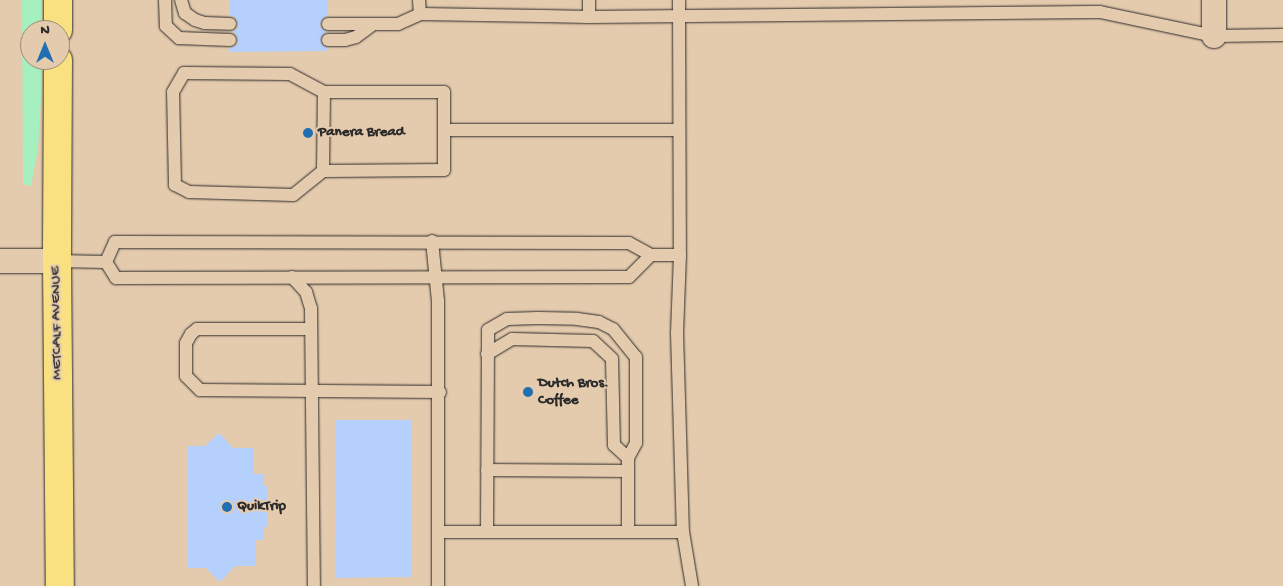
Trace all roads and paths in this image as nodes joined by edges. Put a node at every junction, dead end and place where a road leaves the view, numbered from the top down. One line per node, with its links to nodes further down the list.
1 (58, 0): 11 (main road)
2 (165, 0): 17 (lane)
3 (181, 0): 12 (lane)
4 (419, 0): 8 (lane)
5 (589, 0): 10 (lane)
6 (679, 0): 9 (lane)
7 (1214, 0): 16 (street)
8 (420, 14): 10 (lane); 14 (lane)
9 (679, 15): 10 (lane); 16 (lane); 22 (lane)
10 (589, 16)
11 (58, 20)
12 (230, 24)
13 (328, 24): 14 (lane)
14 (373, 24): 18 (lane)
15 (1283, 35): 16 (lane)
16 (1214, 36)
17 (230, 40)
18 (328, 40)
19 (58, 70): 28 (main road, METCALF AVENUE)
20 (324, 92): 21 (lane); 23 (lane); 23 (lane)
21 (444, 130): 22 (lane); 23 (lane)
22 (678, 130): 26 (lane)
23 (323, 171)
24 (432, 241): 25 (lane); 29 (lane); 30 (lane)
25 (651, 255): 26 (lane); 30 (lane)
26 (680, 255): 41 (lane)
27 (0, 261): 28 (street)
28 (57, 261): 29 (lane); 42 (main road, METCALF AVENUE)
29 (106, 262): 31 (lane)
30 (434, 276): 31 (lane); 35 (lane)
31 (292, 277): 32 (lane)
32 (311, 328): 34 (lane); 34 (lane)
33 (487, 354): 36 (lane); 36 (lane); 37 (lane)
34 (312, 392): 35 (lane); 43 (lane)
35 (440, 392): 38 (lane)
36 (628, 464): 37 (lane); 40 (lane)
37 (487, 470): 39 (lane)
38 (438, 532): 39 (lane); 44 (lane)
39 (487, 532): 40 (lane)
40 (628, 532): 41 (lane)
41 (683, 532): 45 (lane)
42 (60, 586)
43 (314, 586)
44 (438, 586)
45 (692, 586)

